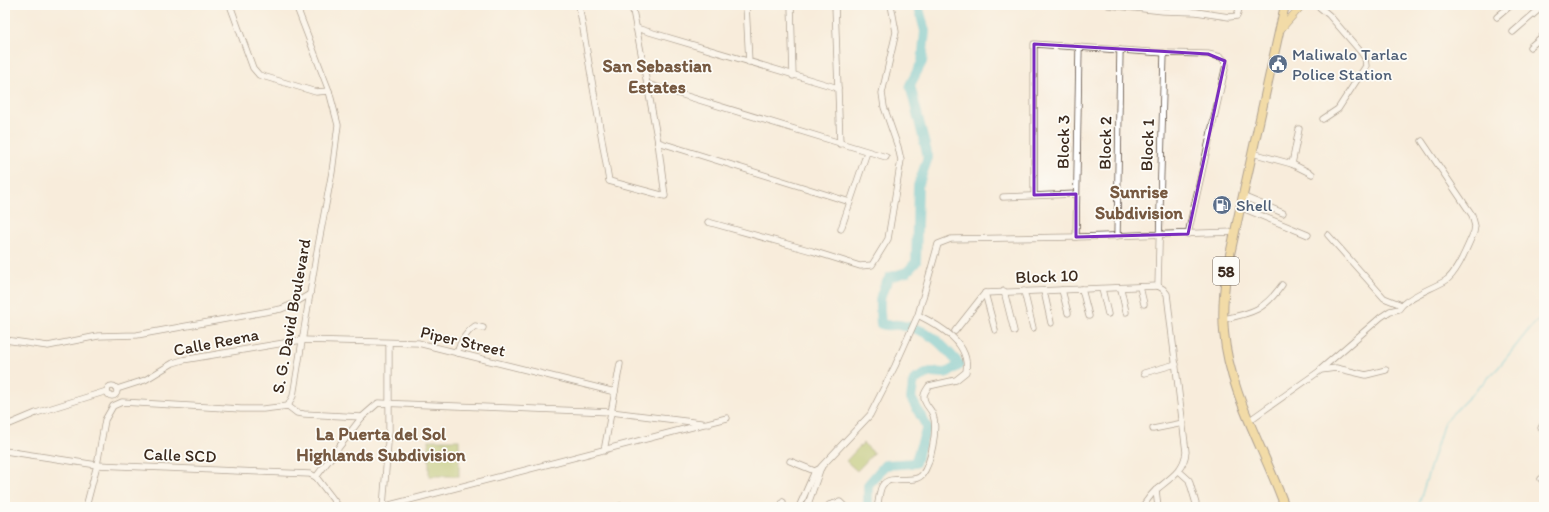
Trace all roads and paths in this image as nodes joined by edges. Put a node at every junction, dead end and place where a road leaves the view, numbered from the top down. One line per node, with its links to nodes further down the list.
1 (230, 5): 33 (street)
2 (296, 5): 33 (street, S. G. David Boulevard)
3 (579, 5): 37 (street)
4 (632, 5): 21 (street)
5 (746, 5): 29 (street)
6 (791, 5): 30 (street)
7 (835, 5): 32 (street)
8 (891, 5): 51 (street)
9 (1108, 5): 17 (street)
10 (1198, 5): 19 (street)
11 (1240, 5): 19 (street)
12 (1285, 5): 22 (highway, 58)
13 (1302, 5): 22 (main road)
14 (1317, 5): 34 (street)
15 (1511, 5): 20 (street)
16 (1544, 5): 23 (street)
17 (1119, 6): 18 (street)
18 (1163, 8): 19 (street)
19 (1196, 12)
20 (1497, 17)
21 (636, 28): 29 (street); 31 (street)
22 (1280, 30): 40 (highway, 58)
23 (1513, 32)
24 (1544, 35): 26 (street)
25 (1079, 47): 27 (street); 44 (street, Block 3); 45 (street)
26 (1530, 47)
27 (1120, 50): 28 (street); 58 (street, Block 2)
28 (1164, 53): 54 (street, Block 1); 55 (street)
29 (749, 62): 30 (street)
30 (793, 76): 32 (street)
31 (646, 84): 37 (street); 38 (street)
32 (838, 88): 38 (street)
33 (330, 92): 71 (street, S. G. David Boulevard)
34 (1322, 119)
35 (1299, 129): 42 (street)
36 (1422, 141): 73 (street)
37 (658, 142): 48 (street)
38 (840, 144): 39 (street)
39 (867, 152): 41 (street); 48 (street)
40 (1252, 152): 42 (street); 46 (highway, 58)
41 (886, 157)
42 (1292, 164): 43 (street)
43 (1312, 174)
44 (1076, 194): 45 (street); 59 (street, Block 3)
45 (1034, 196): 47 (street)
46 (1242, 196): 49 (highway, 58); 50 (street)
47 (1003, 197)
48 (850, 202): 52 (street)
49 (1240, 207): 53 (highway, 58); 56 (street)
50 (1283, 213)
51 (708, 222)
52 (841, 229)
53 (1235, 232): 55 (street); 79 (highway, 58)
54 (1159, 234): 55 (street); 58 (street); 61 (street, Block 1)
55 (1188, 234)
56 (1308, 235)
57 (1328, 235): 73 (street)
58 (1117, 236): 59 (street)
59 (1076, 238): 78 (street)
60 (1282, 285): 79 (street)
61 (1158, 286): 62 (street, Block 10); 91 (street)
62 (1140, 287): 63 (street, Block 10); 72 (street)
63 (1121, 288): 65 (street, Block 10); 74 (street)
64 (1082, 289): 65 (street, Block 10); 66 (street, Block 10); 77 (street)
65 (1102, 289): 76 (street)
66 (1062, 290): 69 (street, Block 10); 75 (street)
67 (1004, 291): 68 (street, Block 10); 70 (street, Block 10); 85 (street)
68 (1024, 291): 69 (street, Block 10); 82 (street)
69 (1044, 291): 80 (street)
70 (985, 292): 83 (street); 84 (street)
71 (310, 294): 86 (street); 87 (street, S. G. David Boulevard)
72 (1144, 304)
73 (1402, 305): 92 (street)
74 (1126, 312)
75 (1068, 313)
76 (1108, 314)
77 (1088, 316)
78 (917, 317): 116 (street); 128 (street)
79 (1224, 319): 105 (highway, 58)
80 (1051, 323)
81 (483, 328): 89 (street)
82 (1033, 328)
83 (995, 330)
84 (955, 331)
85 (1014, 331)
86 (5, 340)
87 (302, 340): 88 (street, Piper Street); 95 (street, Calle Reena); 101 (street, S. G. David Boulevard)
88 (389, 343): 89 (street, Piper Street); 99 (street)
89 (457, 353): 97 (street, Piper Street)
90 (620, 364): 97 (street)
91 (1176, 364): 94 (street); 106 (street)
92 (1321, 370): 93 (street); 105 (street)
93 (1386, 370)
94 (1144, 372)
95 (117, 389): 96 (street); 98 (street)
96 (107, 392): 98 (street); 109 (street)
97 (615, 392): 102 (street)
98 (113, 396): 100 (street)
99 (388, 403): 102 (street); 103 (street); 123 (street)
100 (117, 405): 101 (street, S. G. David Boulevard); 115 (street)
101 (288, 406): 103 (street)
102 (611, 412): 108 (street); 113 (street)
103 (362, 417): 118 (street)
104 (727, 418): 108 (street)
105 (1250, 420): 132 (highway, 58)
106 (1183, 423): 110 (street); 117 (street)
107 (1544, 423): 111 (street)
108 (709, 424): 113 (street)
109 (5, 426)
110 (1153, 429)
111 (1544, 433)
112 (5, 451): 115 (street, Calle SCD)
113 (604, 451): 123 (street)
114 (790, 461): 116 (street)
115 (97, 465): 118 (street, Calle SCD); 121 (street)
116 (819, 470): 119 (street)
117 (1179, 471): 120 (street); 131 (street)
118 (316, 477): 122 (street)
119 (810, 488): 124 (street); 125 (street)
120 (1156, 490): 129 (street); 130 (street)
121 (86, 507)
122 (339, 507)
123 (383, 507)
124 (799, 507)
125 (807, 507)
126 (828, 507): 127 (street)
127 (845, 507)
128 (877, 507)
129 (1142, 507)
130 (1158, 507)
131 (1198, 507)
132 (1285, 507)

